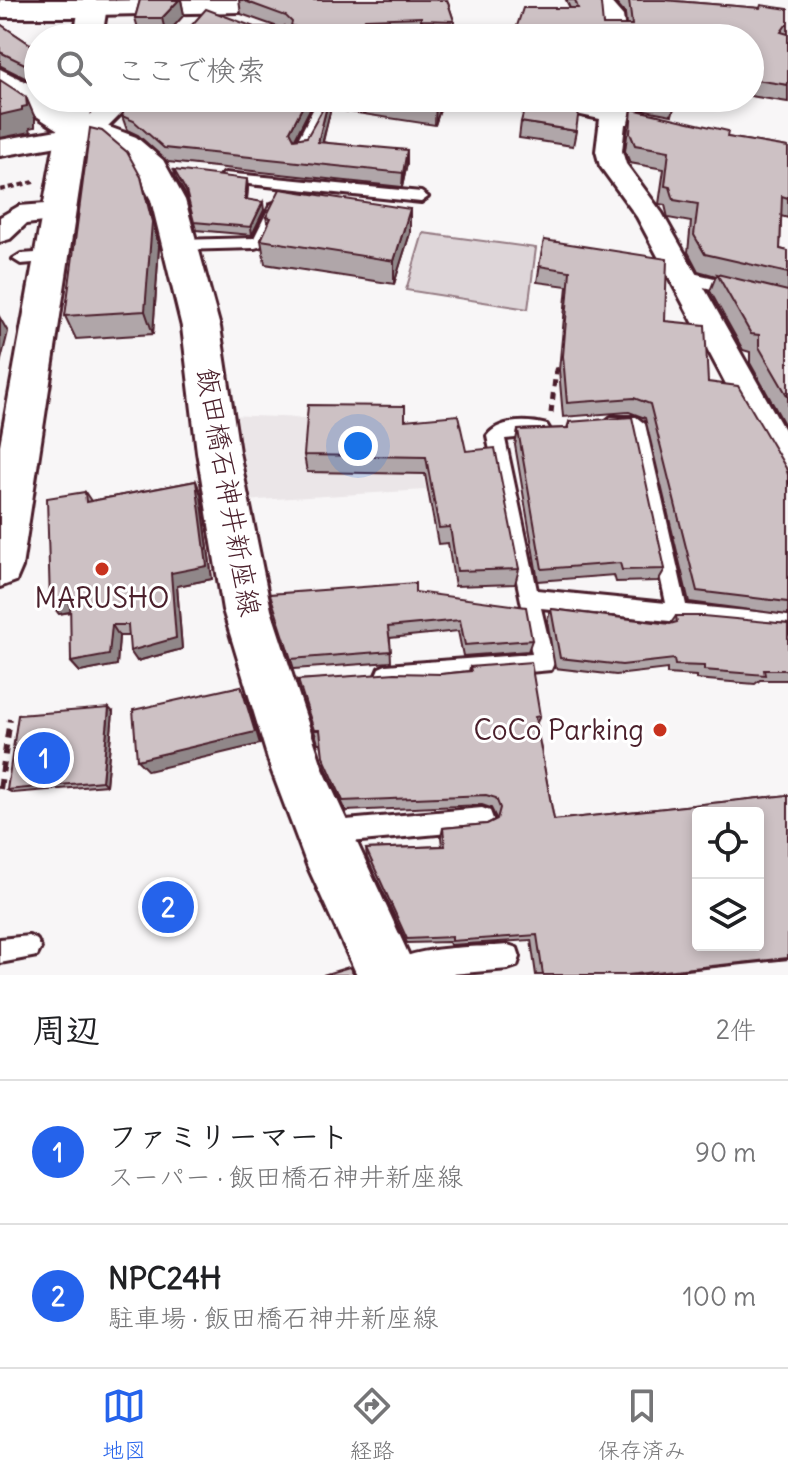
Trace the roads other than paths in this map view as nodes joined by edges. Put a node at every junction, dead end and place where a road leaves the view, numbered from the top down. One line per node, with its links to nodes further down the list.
1 (596, 0): 9 (street)
2 (210, 3): 3 (street); 4 (street); 7 (street); 8 (street)
3 (307, 3)
4 (93, 4): 5 (main road); 6 (street)
5 (8, 6)
6 (90, 24)
7 (191, 24)
8 (238, 24)
9 (613, 24)
10 (5, 86): 11 (main road, 飯田橋石神井新座線)
11 (24, 95)
12 (109, 112): 16 (street)
13 (318, 112): 18 (lane)
14 (614, 112): 26 (street)
15 (630, 112): 17 (street)
16 (74, 120): 19 (street); 23 (street); 25 (main road, 飯田橋石神井新座線)
17 (656, 122)
18 (301, 147)
19 (0, 148)
20 (211, 176): 21 (lane)
21 (421, 197)
22 (276, 207): 25 (lane)
23 (59, 212): 24 (street); 31 (street)
24 (0, 232)
25 (180, 245): 37 (main road, 飯田橋石神井新座線)
26 (684, 277): 27 (lane); 30 (street)
27 (758, 294)
28 (588, 427): 33 (lane)
29 (556, 430): 32 (lane)
30 (788, 468)
31 (0, 567)
32 (529, 598): 33 (lane); 35 (lane)
33 (678, 614): 34 (lane)
34 (788, 624)
35 (361, 677)
36 (482, 819): 37 (lane)
37 (327, 845): 41 (main road, 飯田橋石神井新座線)
38 (29, 948): 39 (lane)
39 (0, 951)
40 (508, 957): 41 (lane)
41 (391, 975)

